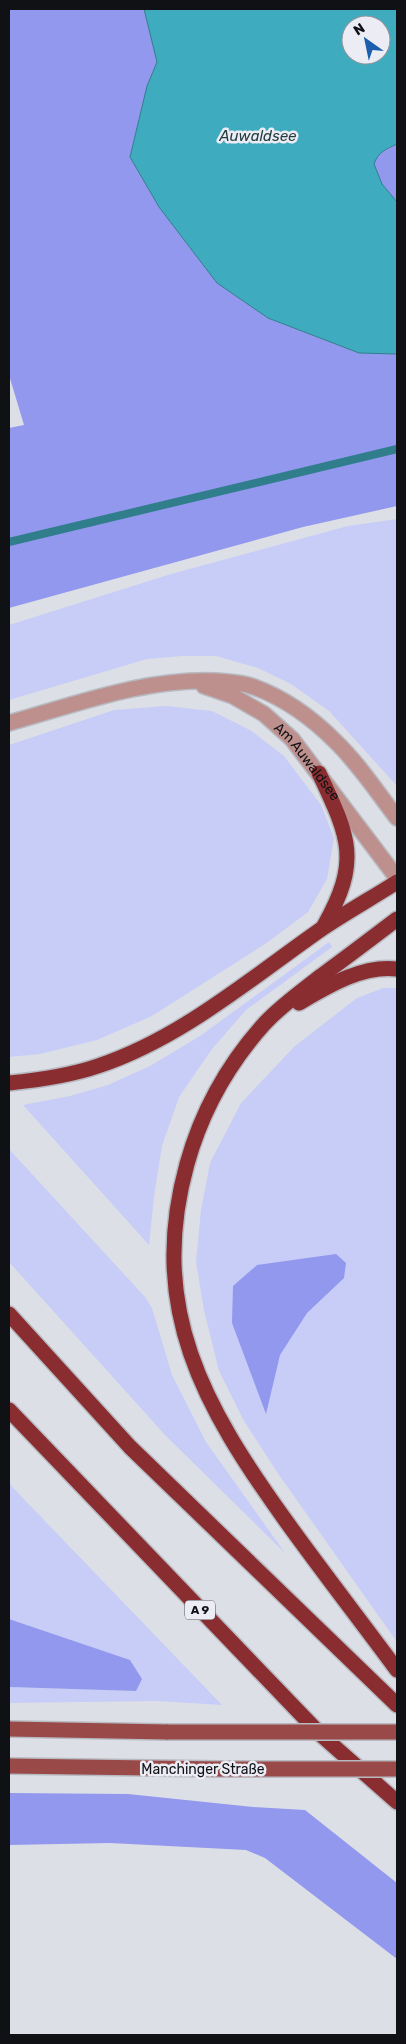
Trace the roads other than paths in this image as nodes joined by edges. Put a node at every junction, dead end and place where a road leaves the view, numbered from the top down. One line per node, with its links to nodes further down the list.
1 (188, 680): 2 (street, Am Auwaldsee); 3 (street, Am Auwaldsee); 4 (street, Am Auwaldsee)
2 (9, 723)
3 (319, 773): 5 (street, Am Auwaldsee); 8 (highway)
4 (397, 818)
5 (397, 878)
6 (397, 882): 8 (highway)
7 (397, 919): 10 (highway)
8 (322, 928): 11 (highway)
9 (397, 970): 10 (highway)
10 (268, 1020): 14 (highway)
11 (9, 1082)
12 (9, 1314): 15 (highway)
13 (9, 1410): 20 (highway, A 9)
14 (397, 1670)
15 (397, 1705)
16 (9, 1729): 17 (main road, bridge)
17 (397, 1732)
18 (9, 1766): 19 (main road, Manchinger Straße, bridge)
19 (397, 1768)
20 (397, 1802)

